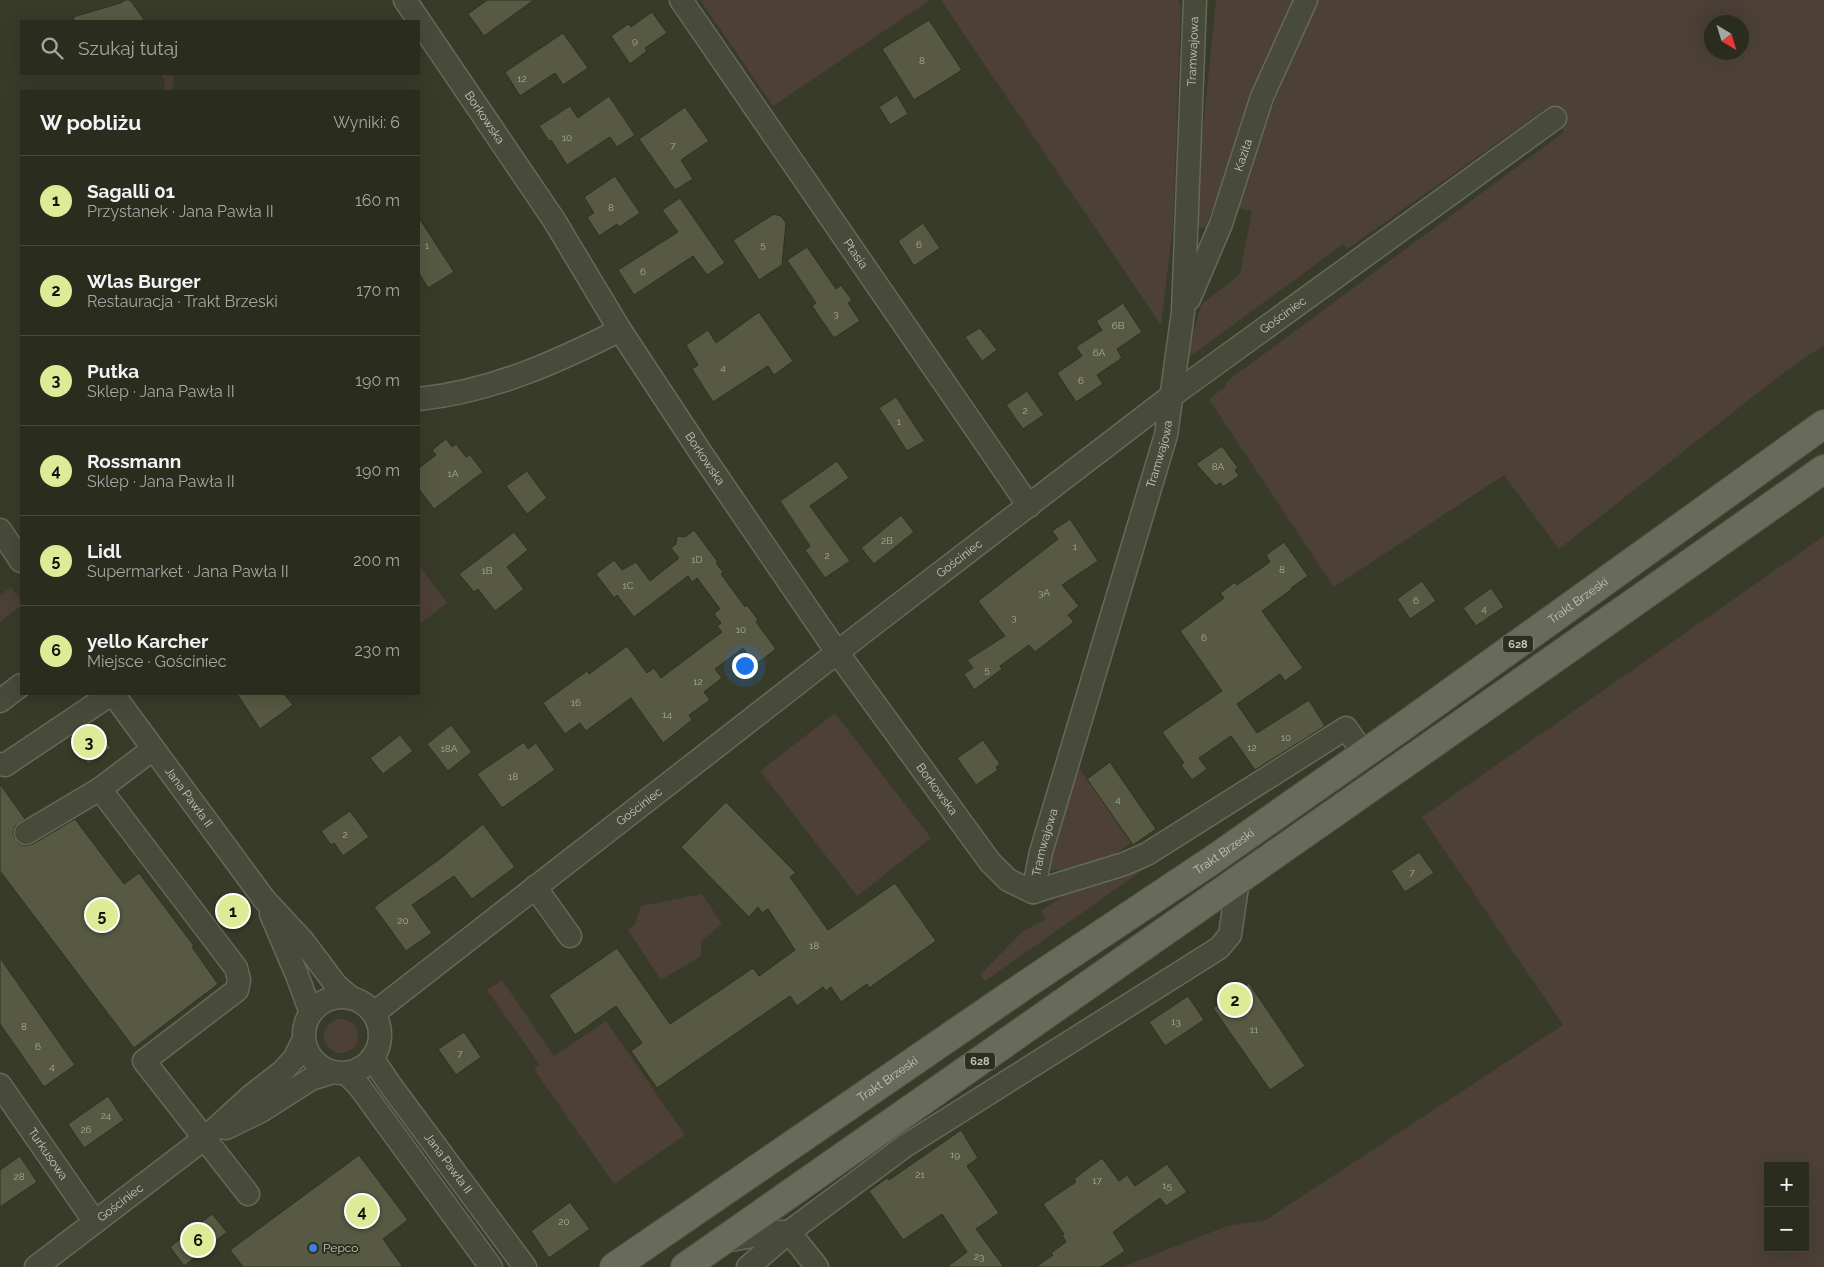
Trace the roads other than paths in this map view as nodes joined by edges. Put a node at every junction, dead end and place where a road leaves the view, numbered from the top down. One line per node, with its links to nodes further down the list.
1 (405, 0): 5 (street, Borkowska)
2 (681, 0): 14 (street, Ptasia)
3 (1196, 0): 8 (street, Tramwajowa)
4 (1306, 0): 8 (street, Kazita)
5 (419, 20)
6 (420, 22): 9 (street, Borkowska)
7 (1556, 118): 10 (street, Gościniec)
8 (1183, 312): 10 (street, Tramwajowa)
9 (620, 330): 11 (street); 17 (street, Borkowska)
10 (1170, 398): 14 (street, Gościniec); 29 (street, Tramwajowa)
11 (420, 399)
12 (1824, 424): 23 (main road, Trakt Brzeski / 628)
13 (1824, 469): 27 (main road, 628)
14 (1029, 506): 17 (street, Gościniec)
15 (0, 530): 16 (street)
16 (20, 560)
17 (837, 652): 28 (street, Gościniec); 29 (street, Borkowska)
18 (20, 686): 21 (street)
19 (111, 695): 24 (street)
20 (113, 695): 22 (street, Jana Pawła II)
21 (0, 701)
22 (153, 749): 25 (street); 30 (street, Jana Pawła II)
23 (1364, 754): 29 (street); 48 (main road, Trakt Brzeski / 628)
24 (0, 764)
25 (100, 789): 26 (street); 40 (street)
26 (26, 833)
27 (1238, 880): 43 (street); 44 (main road, 628)
28 (536, 887): 31 (street); 34 (street, Gościniec)
29 (1033, 892)
30 (264, 899): 32 (street, Jana Pawła II); 33 (street, Jana Pawła II)
31 (570, 936)
32 (351, 998): 33 (street); 34 (street)
33 (311, 1012): 35 (street)
34 (374, 1013): 36 (street)
35 (304, 1040): 37 (street); 40 (street, Gościniec)
36 (372, 1058): 37 (street); 47 (street, Jana Pawła II)
37 (340, 1072): 40 (street, Gościniec); 46 (street, Jana Pawła II)
38 (0, 1085): 39 (street, Turkusowa)
39 (8, 1113): 42 (street, Turkusowa)
40 (205, 1138): 41 (street); 42 (street, Gościniec)
41 (248, 1194)
42 (95, 1222): 45 (street, Gościniec)
43 (789, 1232): 44 (street); 50 (street); 51 (street)
44 (722, 1242): 49 (main road, 628)
45 (36, 1267)
46 (491, 1267)
47 (525, 1267)
48 (614, 1267)
49 (685, 1267)
50 (748, 1267)
51 (817, 1267)

